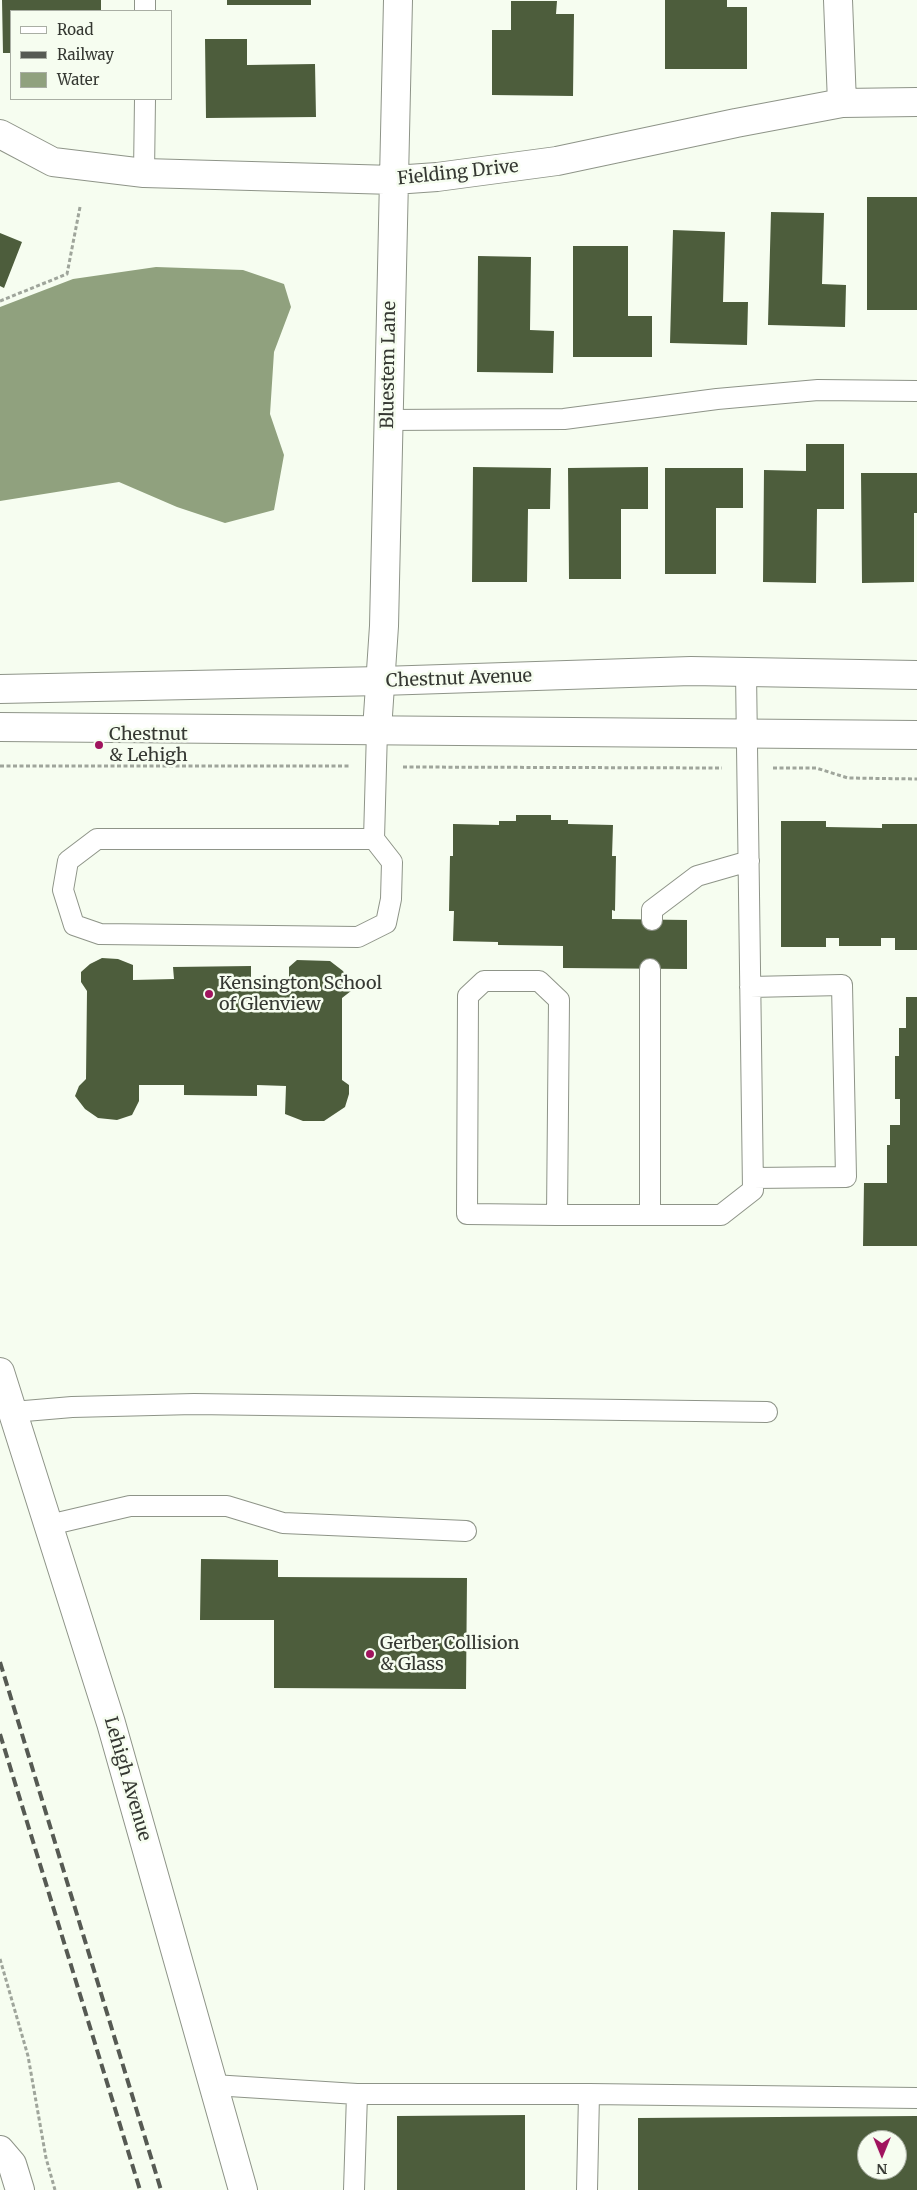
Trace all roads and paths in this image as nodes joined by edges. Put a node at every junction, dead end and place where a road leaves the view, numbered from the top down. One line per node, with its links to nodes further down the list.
1 (398, 0): 8 (street, Bluestem Lane)
2 (838, 0): 5 (street)
3 (145, 100): 7 (lane)
4 (917, 102): 5 (street, Fielding Drive)
5 (842, 103): 8 (street, Fielding Drive)
6 (0, 134): 7 (street, Fielding Drive)
7 (144, 173): 8 (street, Fielding Drive)
8 (394, 180): 12 (street, Bluestem Lane)
9 (80, 207): 10 (path)
10 (0, 301)
11 (917, 391): 12 (lane)
12 (387, 420): 15 (street, Bluestem Lane)
13 (746, 672): 14 (street, Chestnut Avenue); 15 (street, Chestnut Avenue); 19 (lane)
14 (917, 675)
15 (381, 682): 16 (street, Chestnut Avenue); 18 (street, Bluestem Lane)
16 (0, 688)
17 (0, 727): 18 (street)
18 (376, 730): 19 (street); 22 (lane)
19 (747, 733): 20 (street); 23 (lane)
20 (917, 735)
21 (0, 766): 22 (path)
22 (376, 766): 23 (path); 25 (lane)
23 (747, 768): 24 (path); 26 (lane)
24 (917, 779)
25 (374, 839): 25 (lane)
26 (749, 861): 27 (lane); 29 (lane)
27 (652, 920)
28 (650, 969): 32 (lane)
29 (750, 987): 30 (lane); 30 (lane)
30 (753, 1178): 32 (lane)
31 (557, 1215): 31 (lane); 32 (lane)
32 (650, 1215)
33 (0, 1372): 34 (street, Lehigh Avenue)
34 (12, 1412): 35 (lane); 36 (street, Lehigh Avenue)
35 (767, 1412)
36 (49, 1525): 37 (lane); 39 (street, Lehigh Avenue)
37 (466, 1531)
38 (0, 1959): 45 (path)
39 (213, 2085): 40 (lane); 46 (street, Lehigh Avenue)
40 (356, 2094): 41 (lane); 47 (lane)
41 (589, 2094): 42 (lane); 48 (lane)
42 (917, 2098)
43 (0, 2150): 44 (street)
44 (20, 2190)
45 (55, 2190)
46 (243, 2190)
47 (354, 2190)
48 (587, 2190)

